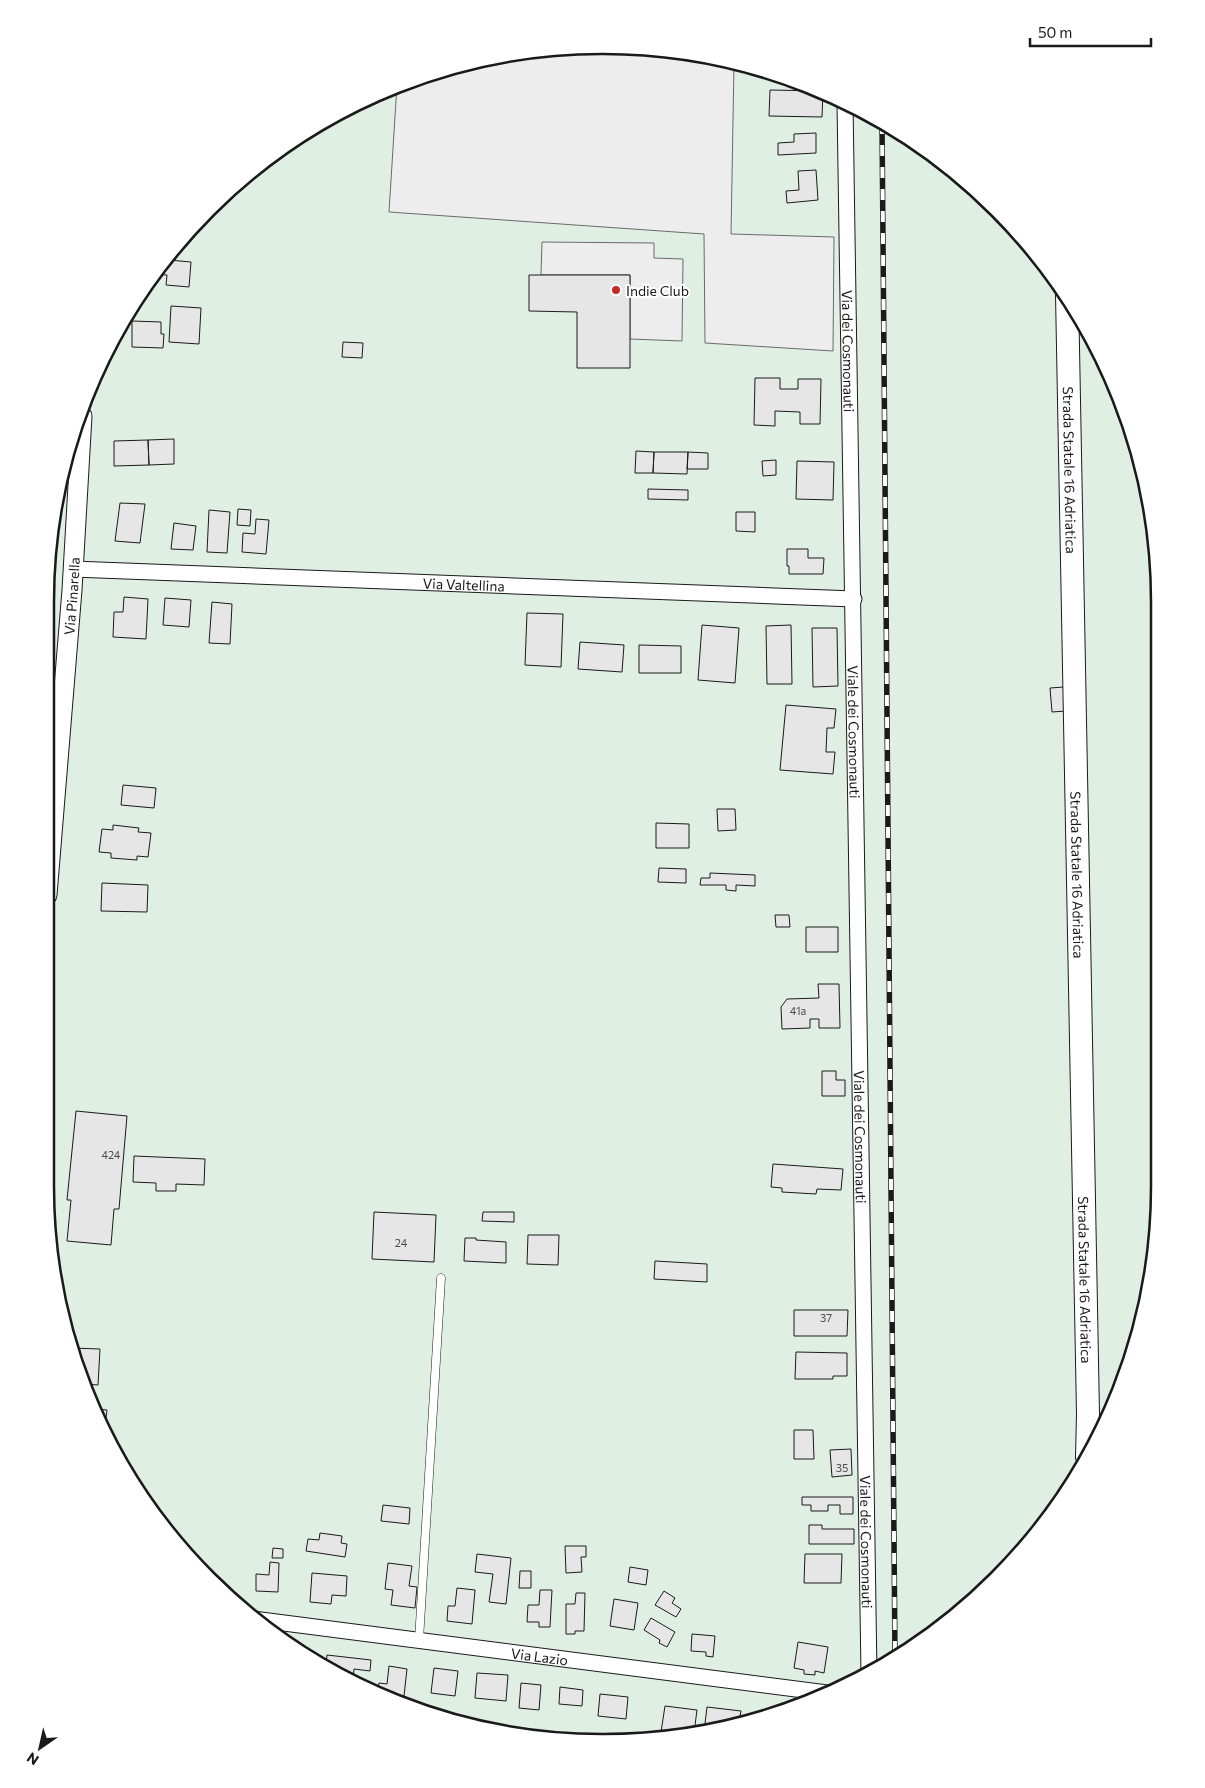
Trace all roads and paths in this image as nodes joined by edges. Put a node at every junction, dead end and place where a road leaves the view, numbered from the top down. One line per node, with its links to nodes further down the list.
1 (845, 110): 5 (street, Via dei Cosmonauti)
2 (1066, 310): 8 (main road, Strada Statale 16 Adriatica)
3 (81, 432): 4 (street, Via Pinarella)
4 (73, 569): 5 (street, Via Valtellina); 6 (street, Via Pinarella)
5 (854, 599): 11 (street, Viale dei Cosmonauti)
6 (54, 807)
7 (441, 1278): 10 (lane)
8 (1087, 1442)
9 (268, 1621): 10 (street, Via Lazio)
10 (419, 1640): 12 (street, Via Lazio)
11 (870, 1665)
12 (814, 1691)

